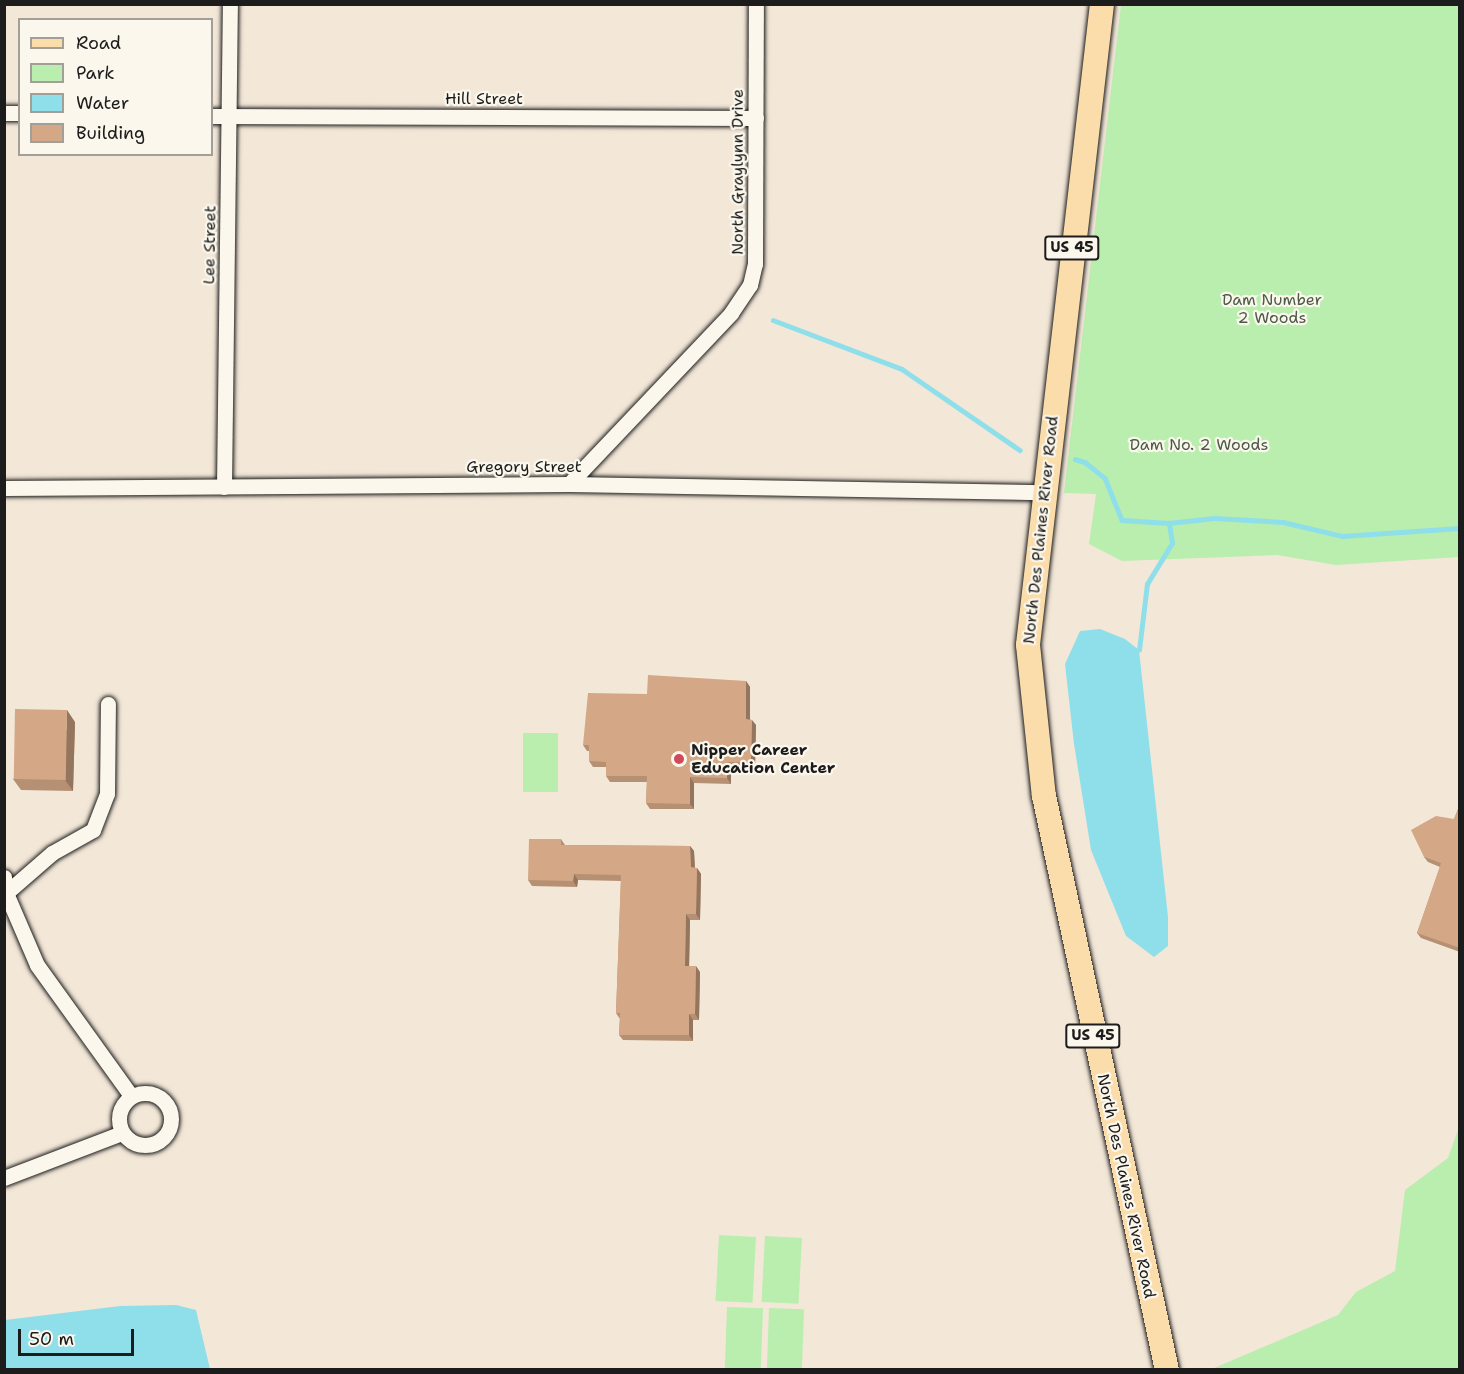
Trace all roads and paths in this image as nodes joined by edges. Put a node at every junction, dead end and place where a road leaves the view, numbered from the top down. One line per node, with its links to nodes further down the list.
1 (230, 4): 5 (street, Lee Street)
2 (756, 4): 6 (street, North Graylynn Drive)
3 (1102, 4): 10 (main road, North Des Plaines River Road / US 45)
4 (213, 116): 5 (street, Hill Street)
5 (230, 116): 6 (street, Hill Street); 8 (street, Lee Street)
6 (756, 118): 7 (street, North Graylynn Drive)
7 (569, 484): 8 (street, Gregory Street); 10 (street, Gregory Street)
8 (224, 487): 9 (street, Gregory Street)
9 (4, 488)
10 (1043, 492): 17 (main road, North Des Plaines River Road / US 45)
11 (108, 704): 13 (street)
12 (4, 877): 13 (street)
13 (6, 893): 14 (street)
14 (131, 1096): 15 (street); 15 (street)
15 (122, 1133): 16 (street)
16 (4, 1178)
17 (1167, 1370)

